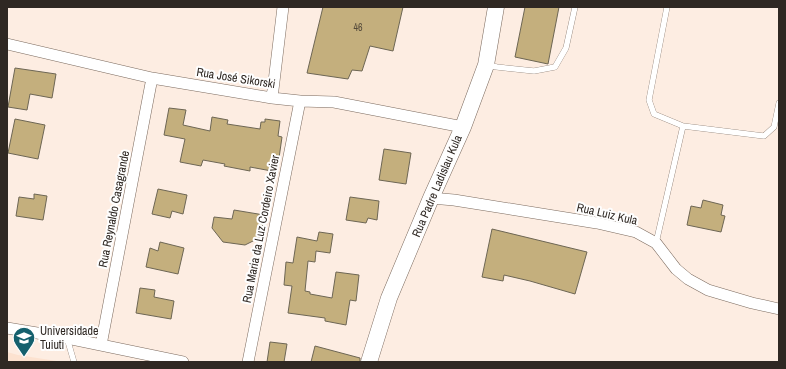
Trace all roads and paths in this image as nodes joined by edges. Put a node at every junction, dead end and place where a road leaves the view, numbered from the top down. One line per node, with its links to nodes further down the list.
1 (283, 7): 8 (street)
2 (496, 7): 6 (street, Rua Padre Ladislau Kula)
3 (575, 7): 6 (lane)
4 (667, 7): 11 (lane)
5 (7, 44): 7 (street, Rua José Sikorski)
6 (486, 64): 12 (street, Rua Padre Ladislau Kula)
7 (152, 78): 8 (street, Rua José Sikorski); 18 (street, Rua Reynaldo Casagrande)
8 (272, 98): 9 (street, Rua José Sikorski)
9 (300, 101): 12 (street, Rua José Sikorski); 21 (street, Rua Maria da Luz Cordeiro Xavier)
10 (779, 103): 11 (lane)
11 (683, 126): 14 (lane)
12 (463, 127): 13 (street, Rua Padre Ladislau Kula)
13 (431, 198): 14 (street, Rua Luiz Kula); 22 (street, Rua Padre Ladislau Kula)
14 (656, 243): 15 (street, Rua Luiz Kula)
15 (779, 309)
16 (7, 328): 17 (street)
17 (68, 338): 18 (street); 19 (lane)
18 (101, 345): 20 (street)
19 (74, 362)
20 (183, 362)
21 (248, 362)
22 (369, 362)

